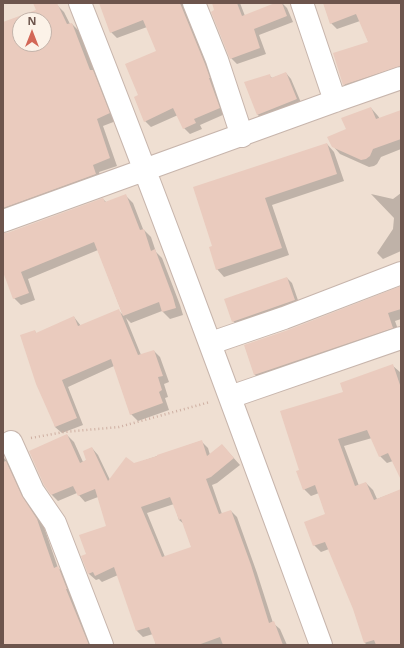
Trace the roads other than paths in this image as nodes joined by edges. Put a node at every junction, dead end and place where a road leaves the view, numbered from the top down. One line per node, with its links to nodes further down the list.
1 (80, 3): 7 (street)
2 (194, 3): 6 (street)
3 (302, 3): 5 (street)
4 (401, 78): 5 (street)
5 (335, 101): 6 (street)
6 (242, 136): 7 (street)
7 (145, 170): 8 (street); 11 (street)
8 (3, 221)
9 (401, 273): 11 (street)
10 (401, 338): 12 (street)
11 (211, 343): 12 (street)
12 (230, 397): 15 (street)
13 (11, 442): 14 (street)
14 (102, 645)
15 (321, 645)

